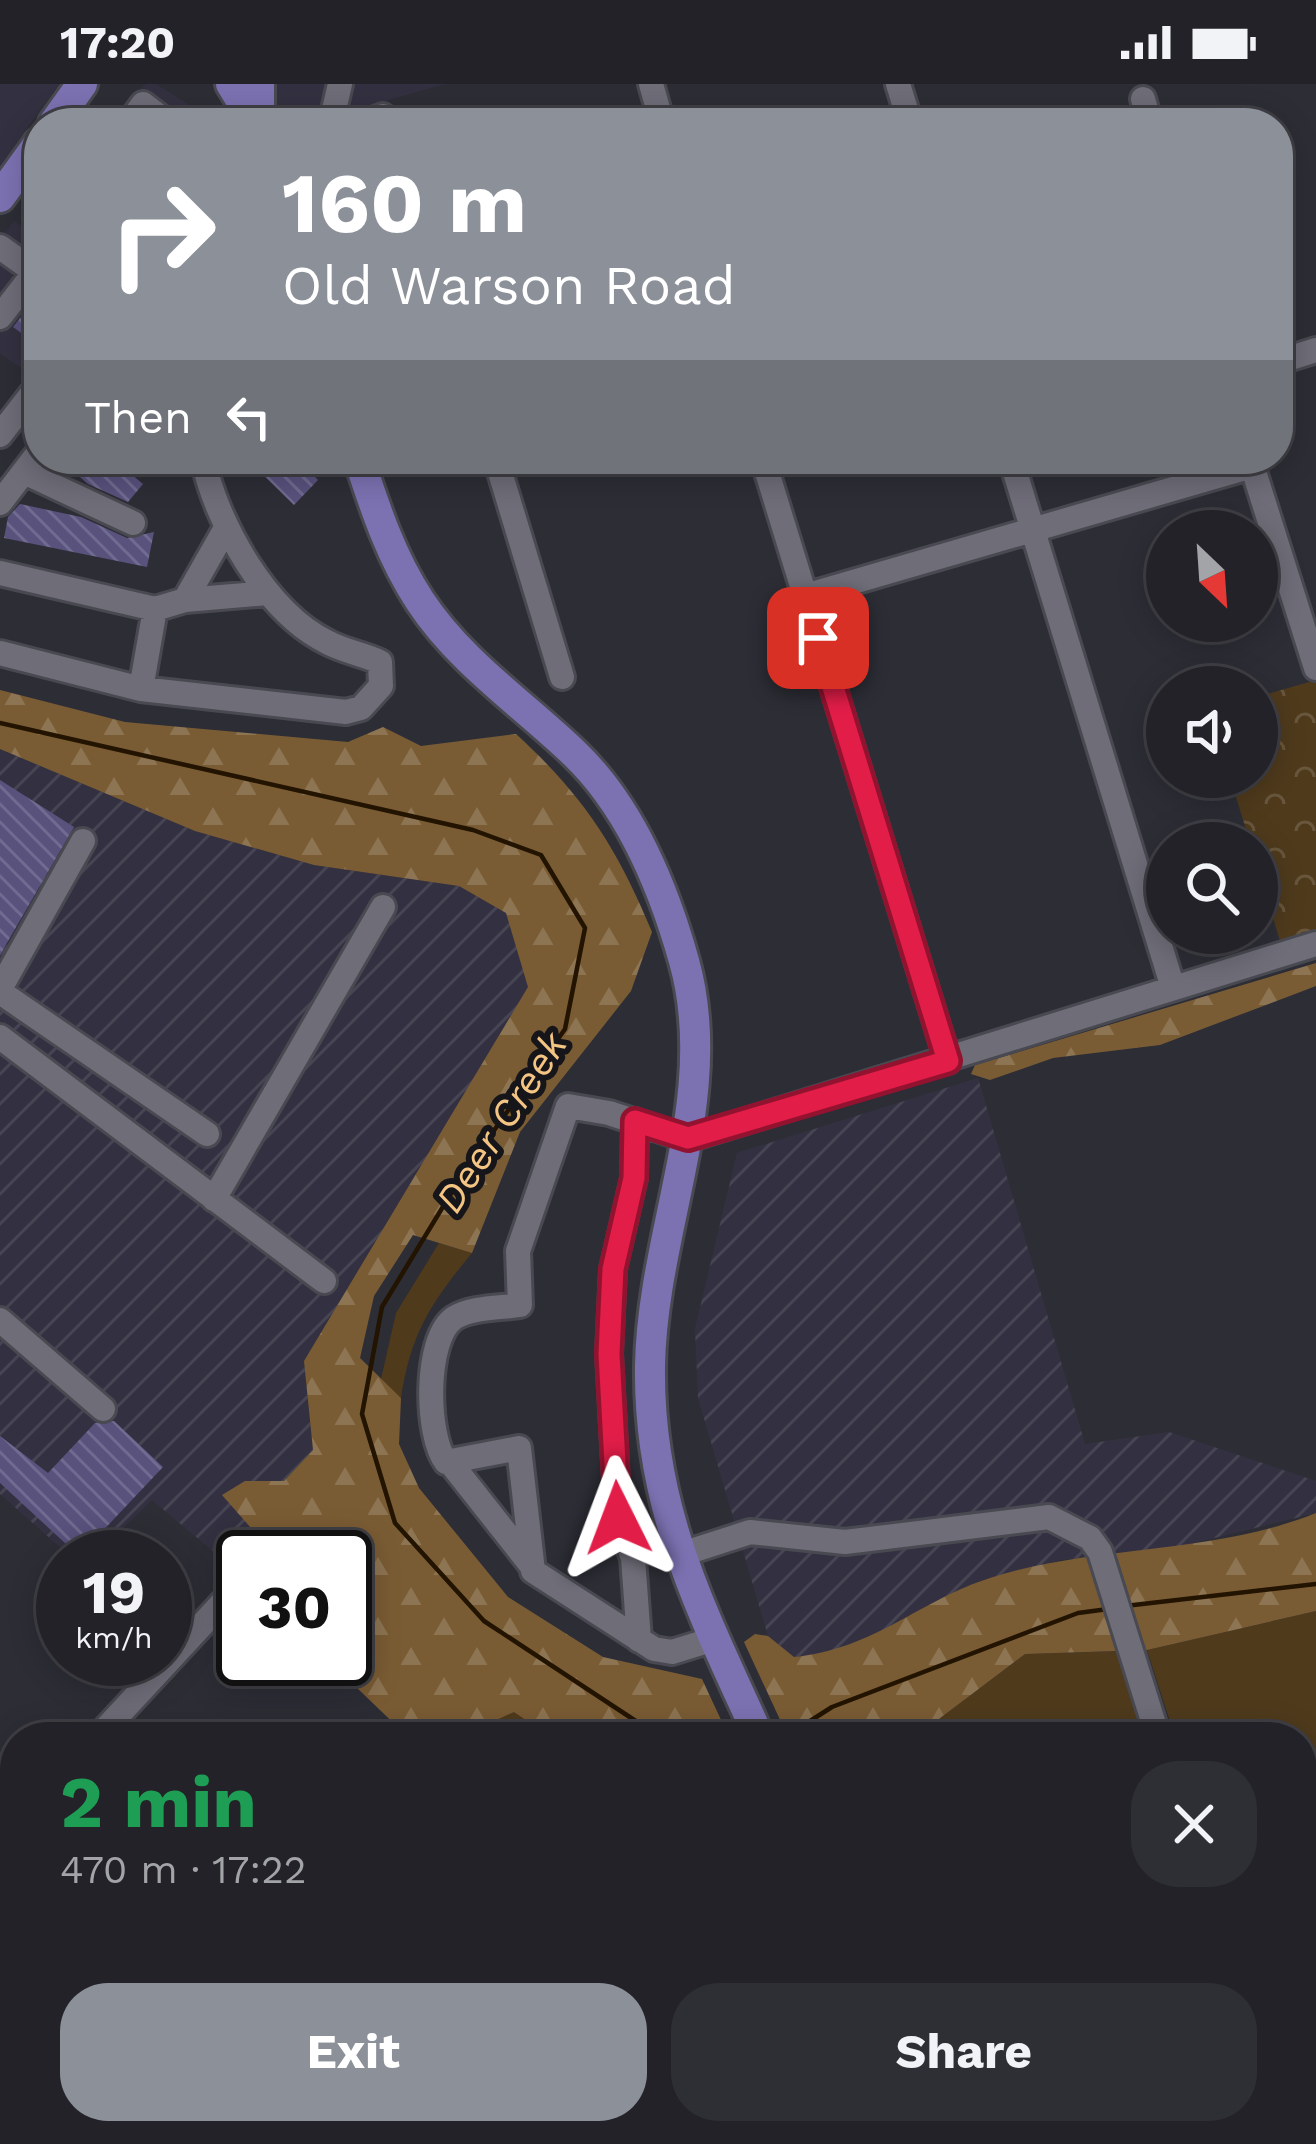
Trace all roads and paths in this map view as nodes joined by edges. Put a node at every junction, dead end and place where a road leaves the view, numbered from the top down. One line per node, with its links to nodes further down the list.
1 (101, 84): 2 (main road)
2 (69, 102)
3 (24, 287): 4 (street)
4 (0, 317)
5 (24, 404): 6 (street)
6 (0, 435)
7 (24, 472): 16 (street)
8 (52, 474): 17 (street)
9 (205, 474): 18 (street)
10 (364, 474): 39 (main road)
11 (501, 474): 27 (street)
12 (768, 474): 22 (street)
13 (1016, 474): 19 (street)
14 (1214, 474): 19 (street)
15 (1255, 474): 26 (street)
16 (0, 503)
17 (133, 523)
18 (226, 528): 21 (street); 23 (street)
19 (1033, 532): 22 (street); 32 (street)
20 (0, 573): 24 (street)
21 (268, 593): 23 (street); 28 (street)
22 (805, 596): 35 (street)
23 (185, 600): 24 (street)
24 (155, 609): 28 (street)
25 (0, 653): 28 (street)
26 (1316, 668)
27 (562, 676)
28 (141, 689)
29 (83, 842): 33 (street)
30 (383, 908): 41 (street)
31 (1316, 944): 32 (street)
32 (1173, 988): 35 (street)
33 (0, 990): 36 (street)
34 (0, 1037): 40 (street)
35 (948, 1061): 39 (street)
36 (158, 1103): 38 (street); 40 (street)
37 (635, 1121): 39 (street); 45 (street); 50 (street)
38 (207, 1134)
39 (688, 1138): 46 (main road)
40 (134, 1139): 41 (street)
41 (214, 1199): 42 (street)
42 (324, 1281)
43 (0, 1320): 44 (street)
44 (103, 1409)
45 (449, 1461): 47 (street); 47 (street)
46 (679, 1555): 49 (main road); 53 (street)
47 (533, 1567): 50 (street)
48 (216, 1610): 51 (street)
49 (714, 1639): 50 (street); 52 (main road)
50 (639, 1640)
51 (112, 1722)
52 (752, 1722)
53 (1153, 1722)

